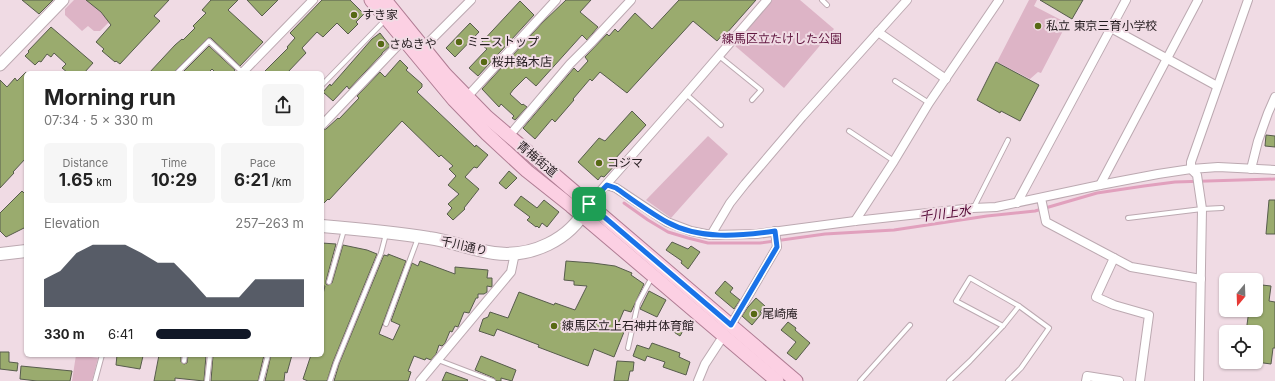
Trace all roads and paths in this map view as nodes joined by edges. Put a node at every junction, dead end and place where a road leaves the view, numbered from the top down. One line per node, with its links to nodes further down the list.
1 (63, 0): 23 (street)
2 (313, 0): 26 (street)
3 (371, 0): 16 (main road, 青梅街道)
4 (385, 0): 20 (main road, 青梅街道)
5 (471, 0): 20 (street)
6 (556, 0): 32 (street)
7 (631, 0): 39 (street)
8 (767, 0): 21 (street)
9 (822, 0): 15 (lane)
10 (907, 0): 18 (street)
11 (999, 0): 27 (street)
12 (1126, 0): 17 (street)
13 (1198, 0): 22 (street)
14 (1248, 0): 30 (street)
15 (828, 5)
16 (386, 19): 19 (main road, 青梅街道); 29 (lane)
17 (1111, 28): 22 (street); 48 (street)
18 (878, 32): 27 (street); 60 (street)
19 (403, 40): 36 (street); 53 (main road, 青梅街道)
20 (423, 48): 32 (main road, 青梅街道)
21 (719, 56): 31 (street); 34 (lane)
22 (1167, 58): 30 (street); 46 (street)
23 (0, 65)
24 (179, 71): 25 (lane)
25 (240, 71)
26 (244, 71)
27 (946, 79): 35 (street)
28 (895, 80): 35 (lane)
29 (324, 83)
30 (1218, 86): 44 (street)
31 (686, 94): 37 (lane); 45 (street)
32 (467, 97): 39 (main road, 青梅街道)
33 (1275, 97): 42 (street)
34 (752, 100)
35 (929, 103): 41 (street)
36 (324, 123)
37 (721, 125)
38 (849, 131): 41 (lane)
39 (509, 136): 49 (main road, 青梅街道)
40 (1008, 140): 50 (lane)
41 (894, 161): 55 (street)
42 (1251, 169): 43 (street); 44 (street)
43 (1275, 170)
44 (1194, 172): 46 (street); 52 (street)
45 (607, 185): 49 (street); 60 (street)
46 (1100, 185): 47 (street)
47 (1041, 202): 48 (street); 65 (street)
48 (1017, 203): 50 (street)
49 (589, 204): 53 (main road, 千川通り); 73 (main road, 青梅街道)
50 (973, 208): 55 (street)
51 (1222, 208): 52 (lane)
52 (1202, 209): 54 (lane); 67 (street)
53 (582, 216): 63 (main road, 千川通り); 66 (main road, 青梅街道)
54 (1128, 218)
55 (855, 221): 59 (street)
56 (324, 226): 57 (main road, 千川通り)
57 (344, 228): 58 (main road, 千川通り); 68 (lane)
58 (387, 231): 61 (main road, 千川通り); 84 (lane)
59 (775, 233): 60 (street); 73 (street)
60 (712, 235)
61 (418, 236): 63 (main road, 千川通り); 70 (lane)
62 (24, 251): 64 (main road)
63 (515, 253): 79 (street)
64 (0, 254)
65 (1114, 258): 67 (street); 95 (street)
66 (653, 276): 73 (main road, 青梅街道); 74 (lane)
67 (1201, 278): 96 (street)
68 (329, 282)
69 (1019, 306): 72 (lane); 72 (lane); 92 (lane)
70 (386, 324)
71 (910, 325): 90 (lane)
72 (1003, 326): 91 (lane)
73 (727, 330): 87 (street); 88 (main road, 青梅街道); 89 (main road, 青梅街道)
74 (628, 348)
75 (101, 357): 81 (lane)
76 (185, 357): 80 (lane)
77 (210, 357): 82 (lane)
78 (267, 357): 83 (lane)
79 (438, 360): 85 (street); 86 (lane)
80 (184, 361)
81 (95, 381)
82 (207, 381)
83 (261, 381)
84 (330, 381)
85 (420, 381)
86 (493, 381)
87 (698, 381)
88 (777, 381)
89 (796, 381)
90 (860, 381)
91 (950, 381)
92 (1008, 381)
93 (1086, 381): 94 (street)
94 (1119, 381)
95 (1140, 381)
96 (1199, 381)

